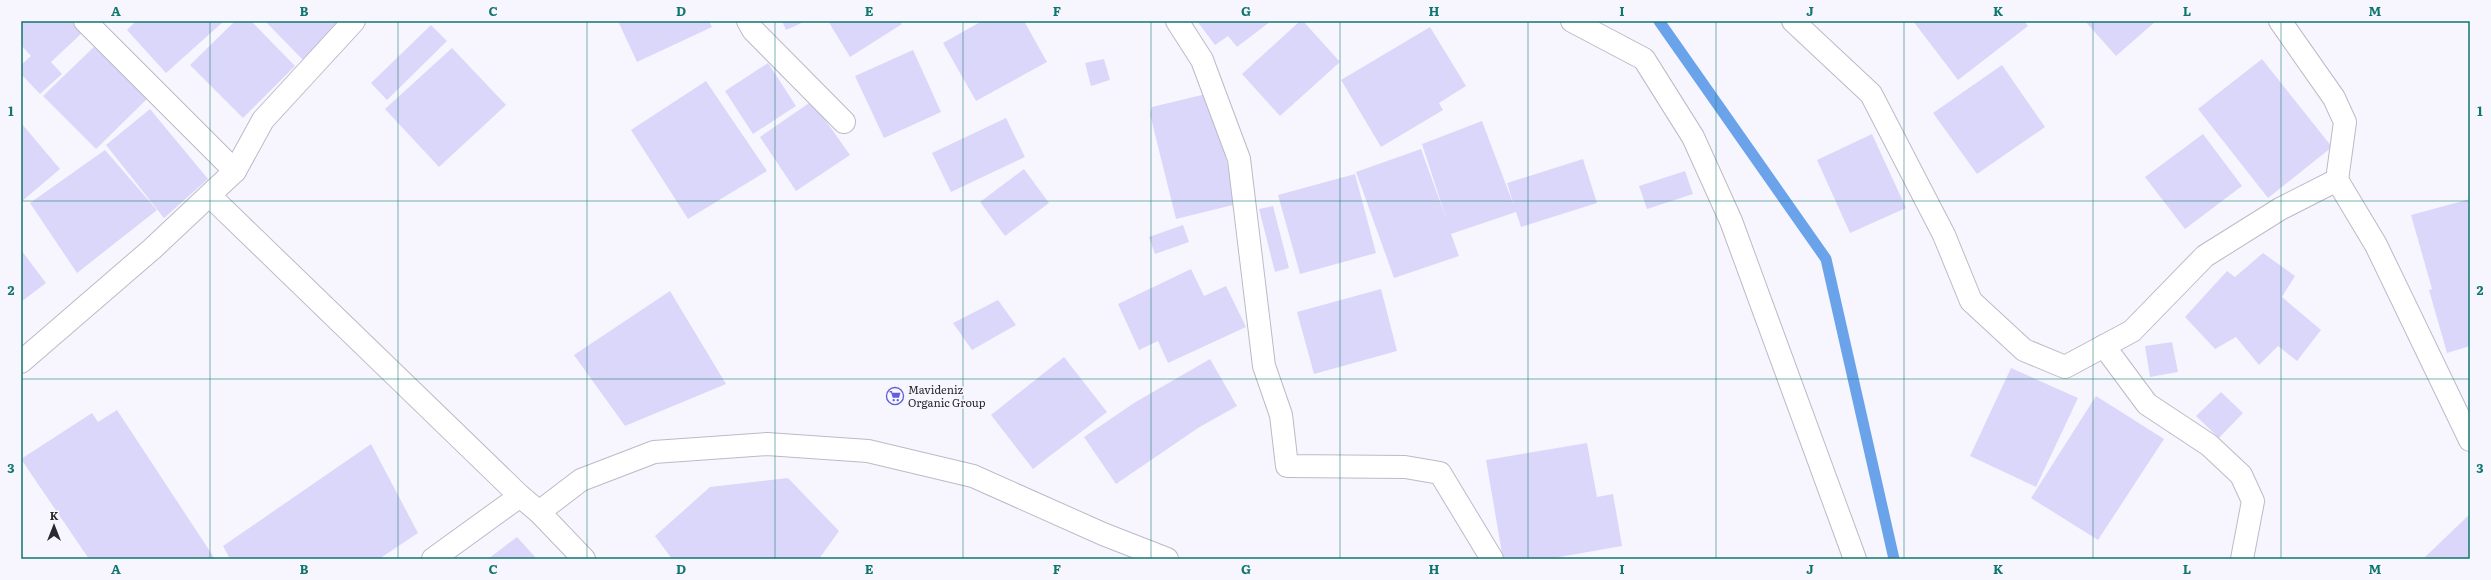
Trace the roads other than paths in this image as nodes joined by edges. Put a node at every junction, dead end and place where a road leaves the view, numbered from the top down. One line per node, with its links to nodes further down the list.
1 (85, 21): 9 (street)
2 (354, 21): 9 (street)
3 (748, 21): 8 (street)
4 (1177, 21): 20 (street)
5 (1572, 21): 21 (street)
6 (1793, 21): 12 (street)
7 (2280, 21): 10 (street)
8 (844, 122)
9 (235, 171): 11 (street)
10 (2337, 180): 12 (street); 14 (street)
11 (210, 196): 13 (street); 15 (street)
12 (2104, 346): 22 (street)
13 (21, 362)
14 (2470, 440)
15 (520, 496): 16 (street); 17 (street)
16 (539, 512): 18 (street); 19 (street)
17 (433, 559)
18 (584, 559)
19 (1167, 559)
20 (1492, 559)
21 (1855, 559)
22 (2242, 559)

